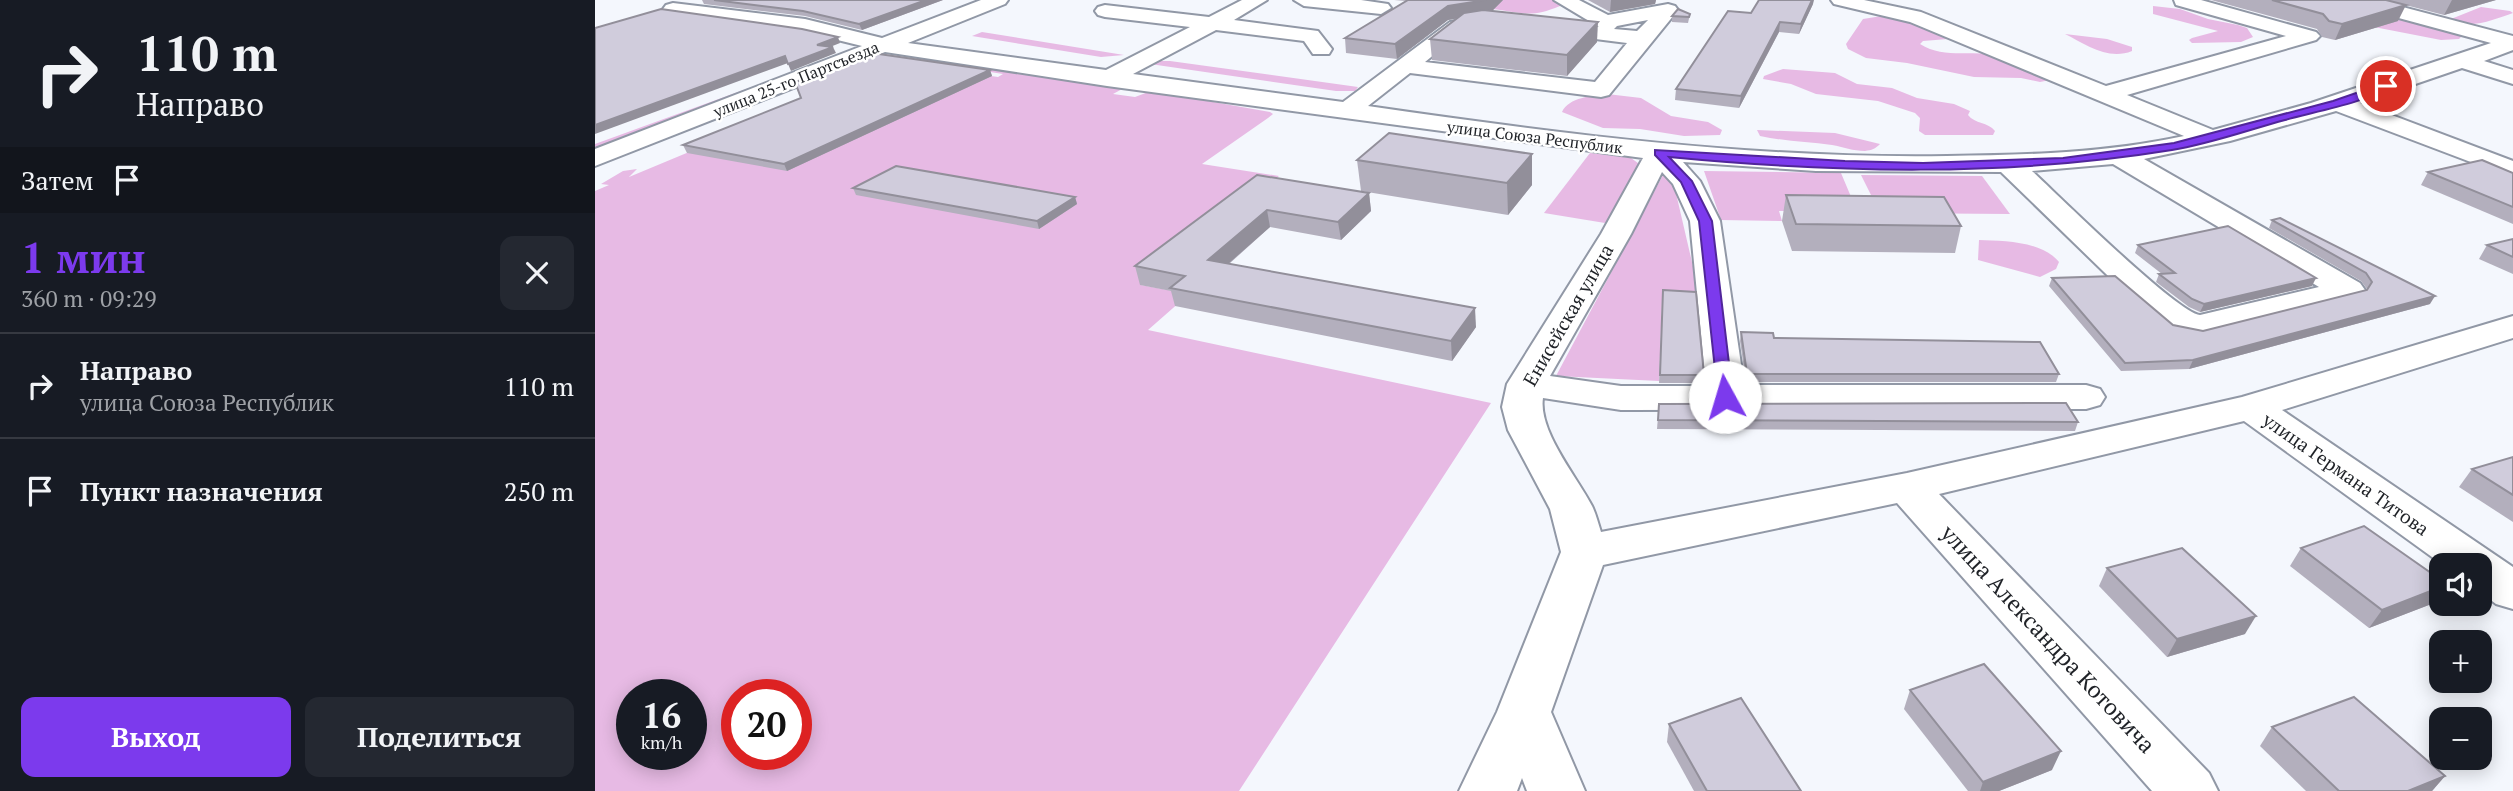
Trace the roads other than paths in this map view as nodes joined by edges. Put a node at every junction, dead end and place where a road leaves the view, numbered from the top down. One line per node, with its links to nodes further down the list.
1 (954, 0): 16 (street)
2 (998, 0): 19 (street, улица 25-го Партсъезда)
3 (1257, 0): 14 (street)
4 (1304, 0): 9 (street)
5 (1565, 0): 12 (street)
6 (1841, 0): 26 (street)
7 (2354, 0): 18 (street)
8 (2183, 1): 26 (street)
9 (1381, 8)
10 (673, 9): 16 (street, улица Союза Республик)
11 (1105, 11): 14 (street)
12 (1605, 22): 17 (street); 17 (street)
13 (1497, 23): 22 (street)
14 (1210, 25): 20 (street); 25 (street)
15 (1522, 25): 17 (street)
16 (857, 37): 19 (street, улица Союза Республик)
17 (1633, 37): 23 (street)
18 (2513, 43): 21 (street, улица Союза Республик)
19 (881, 46): 25 (street, улица Союза Республик); 33 (street, улица 25-го Партсъезда)
20 (1321, 49)
21 (2462, 61): 24 (street); 27 (street, улица Союза Республик)
22 (1405, 66): 23 (street); 28 (street)
23 (1464, 73): 29 (street)
24 (2513, 77)
25 (1107, 79): 28 (street, улица Союза Республик)
26 (2105, 94): 30 (street)
27 (2337, 103): 30 (street, улица Союза Республик); 35 (street)
28 (1347, 111): 29 (street, улица Союза Республик)
29 (1411, 120): 31 (street, улица Союза Республик)
30 (2211, 138): 32 (street, улица Союза Республик)
31 (1659, 153): 34 (street, улица Союза Республик); 37 (street, Енисейская улица); 38 (street)
32 (2117, 155): 34 (street, улица Союза Республик); 34 (street)
33 (595, 158)
34 (2008, 163)
35 (2513, 170)
36 (2511, 326): 40 (street)
37 (1526, 384): 38 (street); 42 (street, Енисейская улица)
38 (1725, 397): 39 (street)
39 (2086, 397)
40 (2251, 407): 41 (street); 43 (street, улица Германа Титова)
41 (1906, 488): 42 (street); 49 (street, улица Александра Котовича)
42 (1584, 552): 46 (street)
43 (2458, 553)
44 (2492, 577): 45 (street, улица Германа Титова)
45 (2513, 591)
46 (1524, 712): 47 (street); 48 (street)
47 (1487, 791)
48 (1556, 791)
49 (2189, 791)

